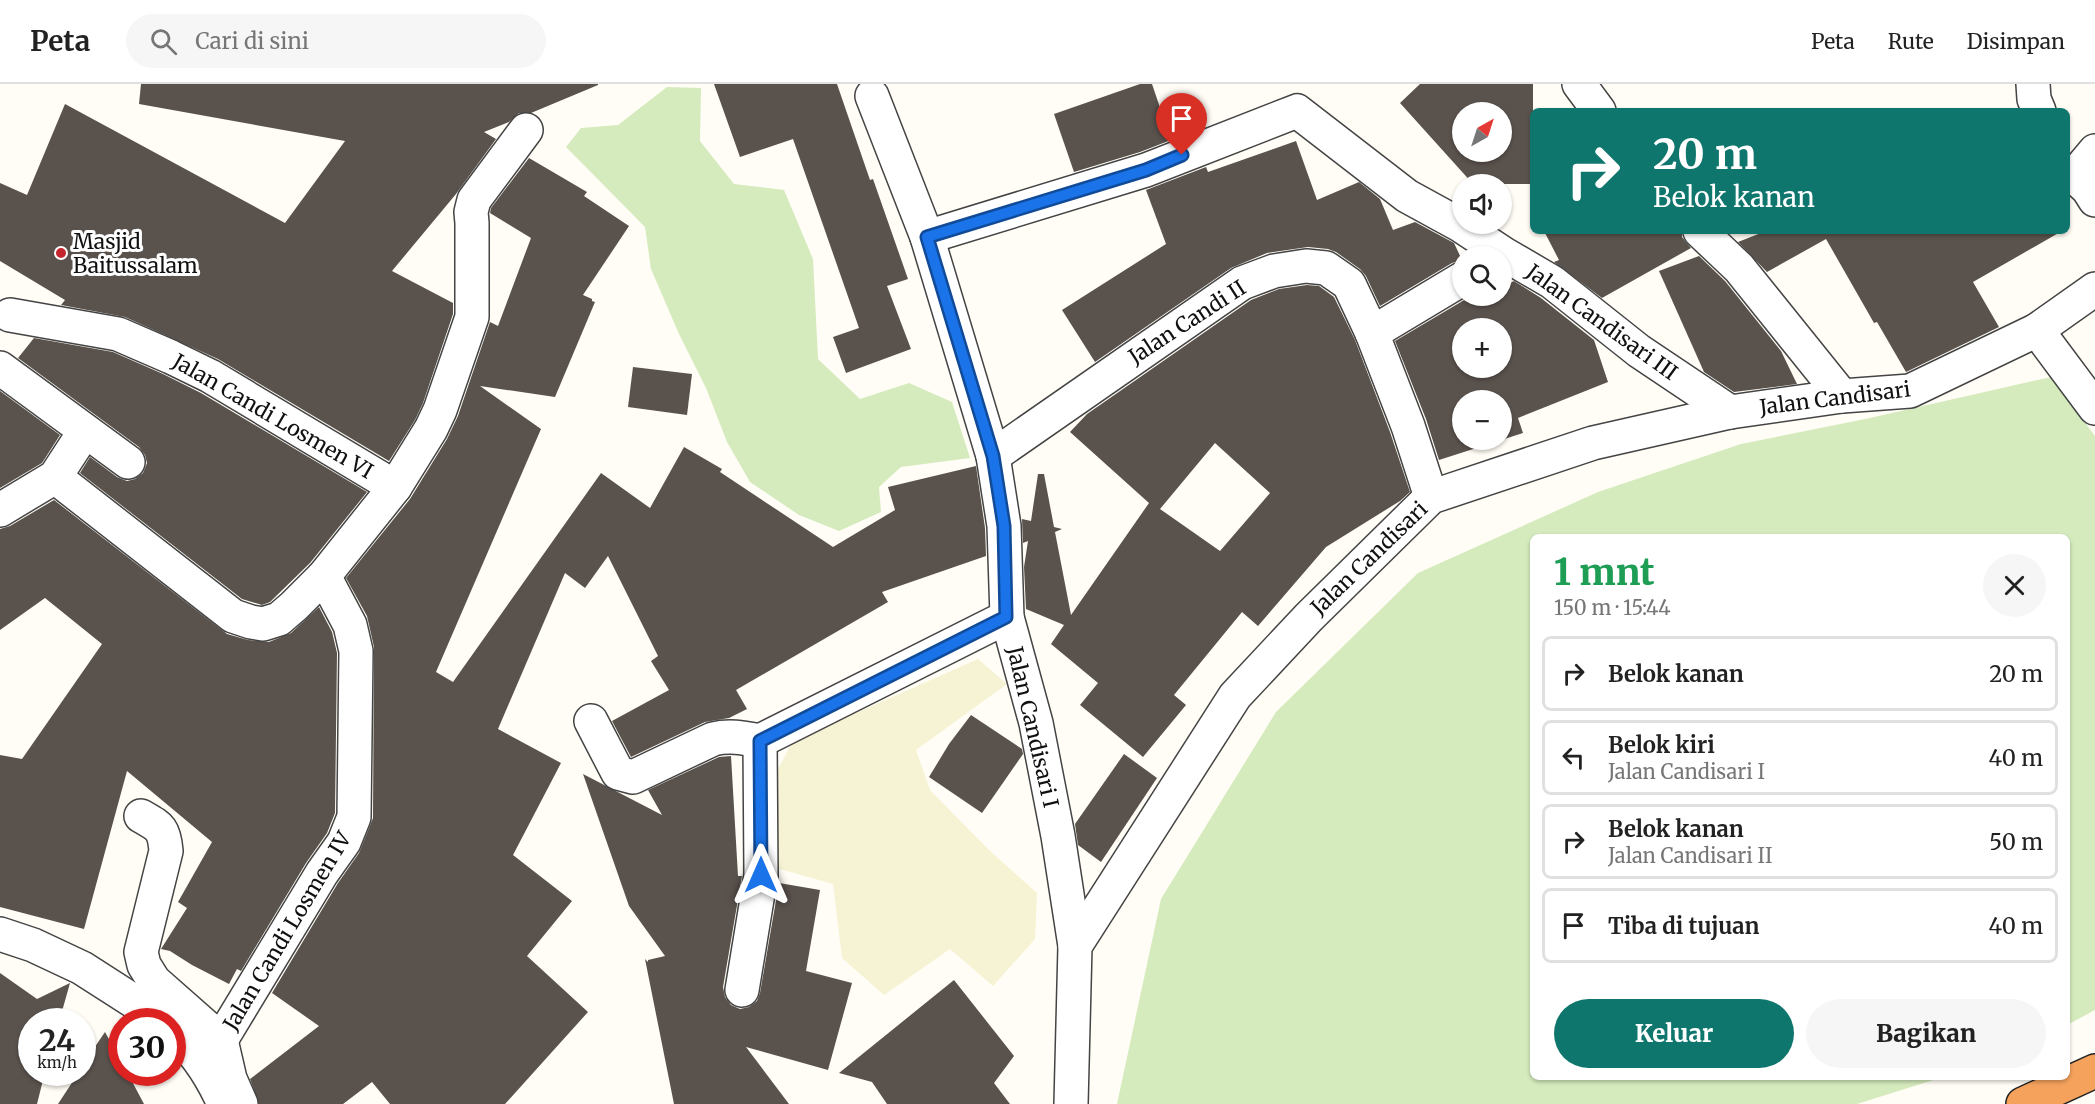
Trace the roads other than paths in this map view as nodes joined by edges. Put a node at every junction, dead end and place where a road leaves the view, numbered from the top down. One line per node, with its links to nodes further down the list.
1 (1579, 84): 4 (street)
2 (2033, 84): 5 (street)
3 (872, 96): 10 (street, Jalan Candisari I)
4 (1597, 108)
5 (2038, 108)
6 (526, 130): 26 (street)
7 (2095, 151): 8 (street)
8 (2079, 180)
9 (1703, 234): 19 (street)
10 (927, 237): 11 (street, Jalan Candisari III); 23 (street, Jalan Candisari I)
11 (1489, 246)
12 (1512, 260): 21 (street, Jalan Candisari III)
13 (1452, 285): 17 (street)
14 (2095, 289): 16 (street, Jalan Candisari)
15 (10, 315): 26 (street, Jalan Candi Losmen VI)
16 (2037, 330): 19 (street, Jalan Candisari); 20 (street)
17 (1372, 333): 23 (street, Jalan Candi II); 27 (street, Jalan Candi II)
18 (0, 368): 22 (street)
19 (1842, 396): 21 (street, Jalan Candisari)
20 (2095, 408)
21 (1730, 412): 27 (street, Jalan Candisari)
22 (85, 431): 24 (street); 25 (street)
23 (993, 456): 30 (street, Jalan Candisari I)
24 (128, 462)
25 (56, 477): 28 (street); 29 (street)
26 (396, 487): 29 (street)
27 (1431, 497): 35 (street, Jalan Candisari)
28 (0, 510)
29 (324, 576): 38 (street, Jalan Candi Losmen IV)
30 (1006, 617): 32 (street); 35 (street, Jalan Candisari I)
31 (591, 721): 32 (street)
32 (760, 741): 36 (street)
33 (141, 816): 38 (street, Jalan Candi Losmen IV)
34 (0, 934): 37 (street)
35 (1076, 946): 43 (street)
36 (742, 990)
37 (144, 1008)
38 (221, 1040): 42 (street, Jalan Candi Losmen IV)
39 (186, 1044): 41 (street)
40 (2095, 1071): 44 (highway)
41 (224, 1104)
42 (240, 1104)
43 (1071, 1104)
44 (2023, 1104)

